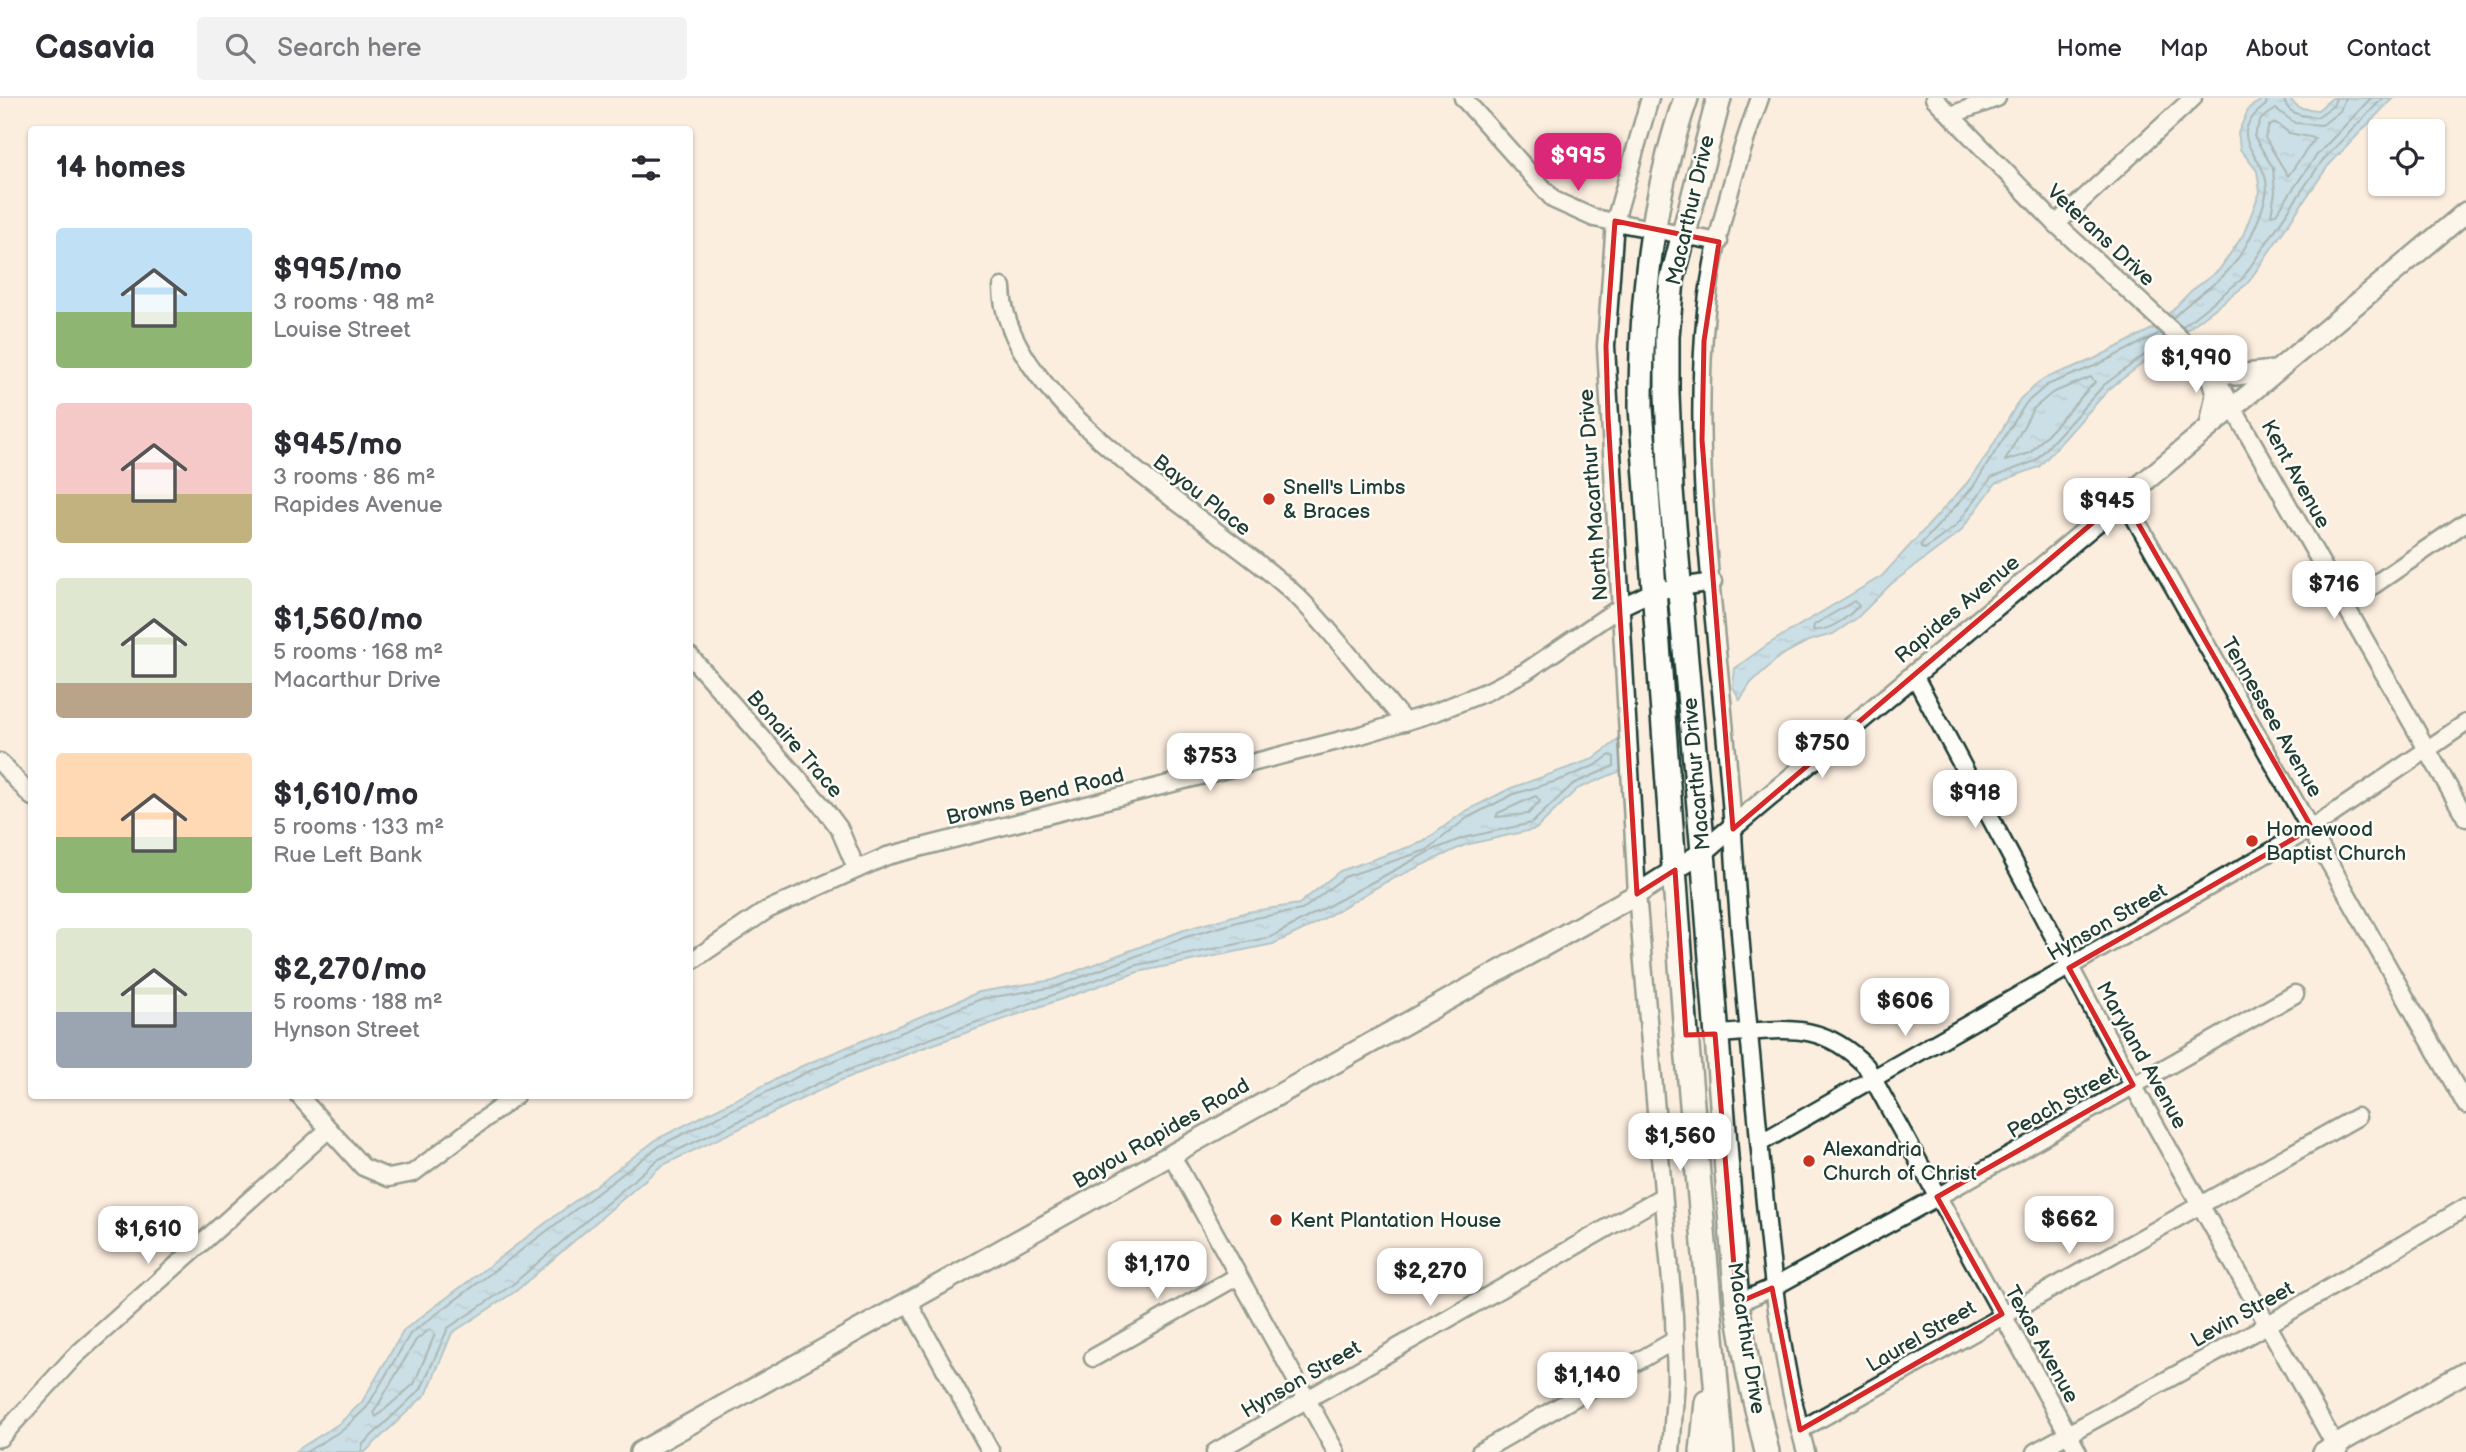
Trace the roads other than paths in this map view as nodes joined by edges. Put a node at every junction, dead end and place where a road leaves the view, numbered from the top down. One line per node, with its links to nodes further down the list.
1 (1464, 98): 11 (street)
2 (1650, 98): 11 (street, North Macarthur Drive)
3 (1686, 98): 13 (highway, Macarthur Drive)
4 (1719, 98): 14 (highway, Macarthur Drive)
5 (1760, 98): 15 (street)
6 (1934, 98): 9 (street, Veterans Drive)
7 (1997, 98): 9 (street)
8 (2193, 98): 12 (street)
9 (1951, 115): 12 (street, Veterans Drive)
10 (2466, 212): 18 (main road, Rapides Avenue)
11 (1615, 221): 13 (street); 27 (street, North Macarthur Drive)
12 (2056, 223): 17 (street, Veterans Drive)
13 (1652, 228): 14 (street); 25 (highway, Macarthur Drive)
14 (1682, 236): 15 (street); 24 (highway, Macarthur Drive)
15 (1719, 243): 23 (street)
16 (1002, 287): 30 (street, Bayou Place)
17 (2204, 360): 18 (main road); 19 (street, Veterans Drive); 20 (main road)
18 (2275, 371): 19 (main road, Rapides Avenue)
19 (2234, 406): 20 (main road, Rapides Avenue); 26 (street, Kent Avenue)
20 (2210, 426): 21 (main road, Rapides Avenue)
21 (2123, 498): 29 (main road, Rapides Avenue); 36 (street, Tennessee Avenue)
22 (2466, 522): 26 (street)
23 (1713, 582): 24 (street, Browns Bend Road); 37 (street)
24 (1680, 585): 25 (street, Browns Bend Road); 38 (highway, Macarthur Drive)
25 (1654, 591): 27 (street, Browns Bend Road); 40 (highway, Macarthur Drive)
26 (2346, 604): 32 (street, Kent Avenue)
27 (1622, 606): 30 (street, Browns Bend Road); 41 (street, North Macarthur Drive)
28 (693, 659): 39 (street, Bonaire Trace)
29 (1914, 676): 37 (main road, Rapides Avenue); 43 (street, Maryland Avenue)
30 (1405, 722): 39 (street, Browns Bend Road)
31 (2466, 723): 32 (street, Hynson Street)
32 (2427, 749): 35 (street, Kent Avenue); 36 (street, Hynson Street)
33 (0, 762): 34 (street)
34 (28, 793)
35 (2466, 818)
36 (2312, 828): 43 (street, Hynson Street); 52 (street, Tennessee Avenue)
37 (1732, 829): 38 (main road, Rapides Avenue); 45 (street, Macarthur Drive)
38 (1703, 852): 40 (main road, Bayou Rapides Road); 46 (highway, Macarthur Drive)
39 (856, 868): 42 (street, Browns Bend Road)
40 (1675, 870): 41 (main road, Bayou Rapides Road); 47 (highway, Macarthur Drive)
41 (1637, 894): 56 (main road, Bayou Rapides Road); 57 (street)
42 (693, 960)
43 (2069, 968): 48 (street, Hynson Street); 49 (street, Maryland Avenue)
44 (2295, 994): 49 (street, Peach Street)
45 (1749, 1033): 46 (street, Texas Avenue); 48 (street, Texas Avenue); 55 (street, Macarthur Drive)
46 (1716, 1034): 47 (highway); 65 (highway, Macarthur Drive)
47 (1686, 1035): 62 (highway, Macarthur Drive)
48 (1874, 1077): 55 (street, Hynson Street); 58 (street, Texas Avenue)
49 (2133, 1086): 58 (street, Peach Street); 59 (street, Maryland Avenue)
50 (302, 1099): 54 (street)
51 (511, 1099): 54 (street)
52 (2466, 1105)
53 (2357, 1117): 59 (street, Laurel Street)
54 (329, 1129): 74 (street)
55 (1759, 1143): 63 (street, Macarthur Drive)
56 (1171, 1154): 61 (street); 64 (main road, Bayou Rapides Road)
57 (1663, 1196): 68 (street); 71 (street, Hynson Street)
58 (1937, 1197): 63 (street, Peach Street); 66 (street, Texas Avenue)
59 (2201, 1204): 66 (street, Laurel Street); 67 (street, Maryland Avenue)
60 (2466, 1207): 67 (street, Levin Street)
61 (1238, 1276): 69 (street); 71 (street)
62 (1708, 1280): 82 (highway); 83 (highway, Macarthur Drive)
63 (1772, 1287): 65 (street, Peach Street); 72 (street, Macarthur Drive)
64 (908, 1302): 76 (main road, Bayou Rapides Road); 77 (street)
65 (1737, 1303): 84 (highway, Macarthur Drive)
66 (2002, 1314): 72 (street, Laurel Street); 73 (street, Texas Avenue)
67 (2267, 1325): 73 (street, Levin Street); 75 (street, Maryland Avenue)
68 (1675, 1340): 80 (street); 81 (street)
69 (1093, 1358)
70 (2466, 1372): 75 (main road)
71 (1307, 1399): 78 (street, Hynson Street); 79 (street)
72 (1800, 1430): 85 (street, Macarthur Drive)
73 (2068, 1434): 86 (street, Levin Street); 87 (street, Texas Avenue)
74 (0, 1438)
75 (2332, 1450)
76 (640, 1452)
77 (991, 1452)
78 (1215, 1452)
79 (1336, 1452)
80 (1480, 1452)
81 (1671, 1452)
82 (1702, 1452)
83 (1722, 1452)
84 (1767, 1452)
85 (1807, 1452)
86 (2035, 1452)
87 (2078, 1452)

